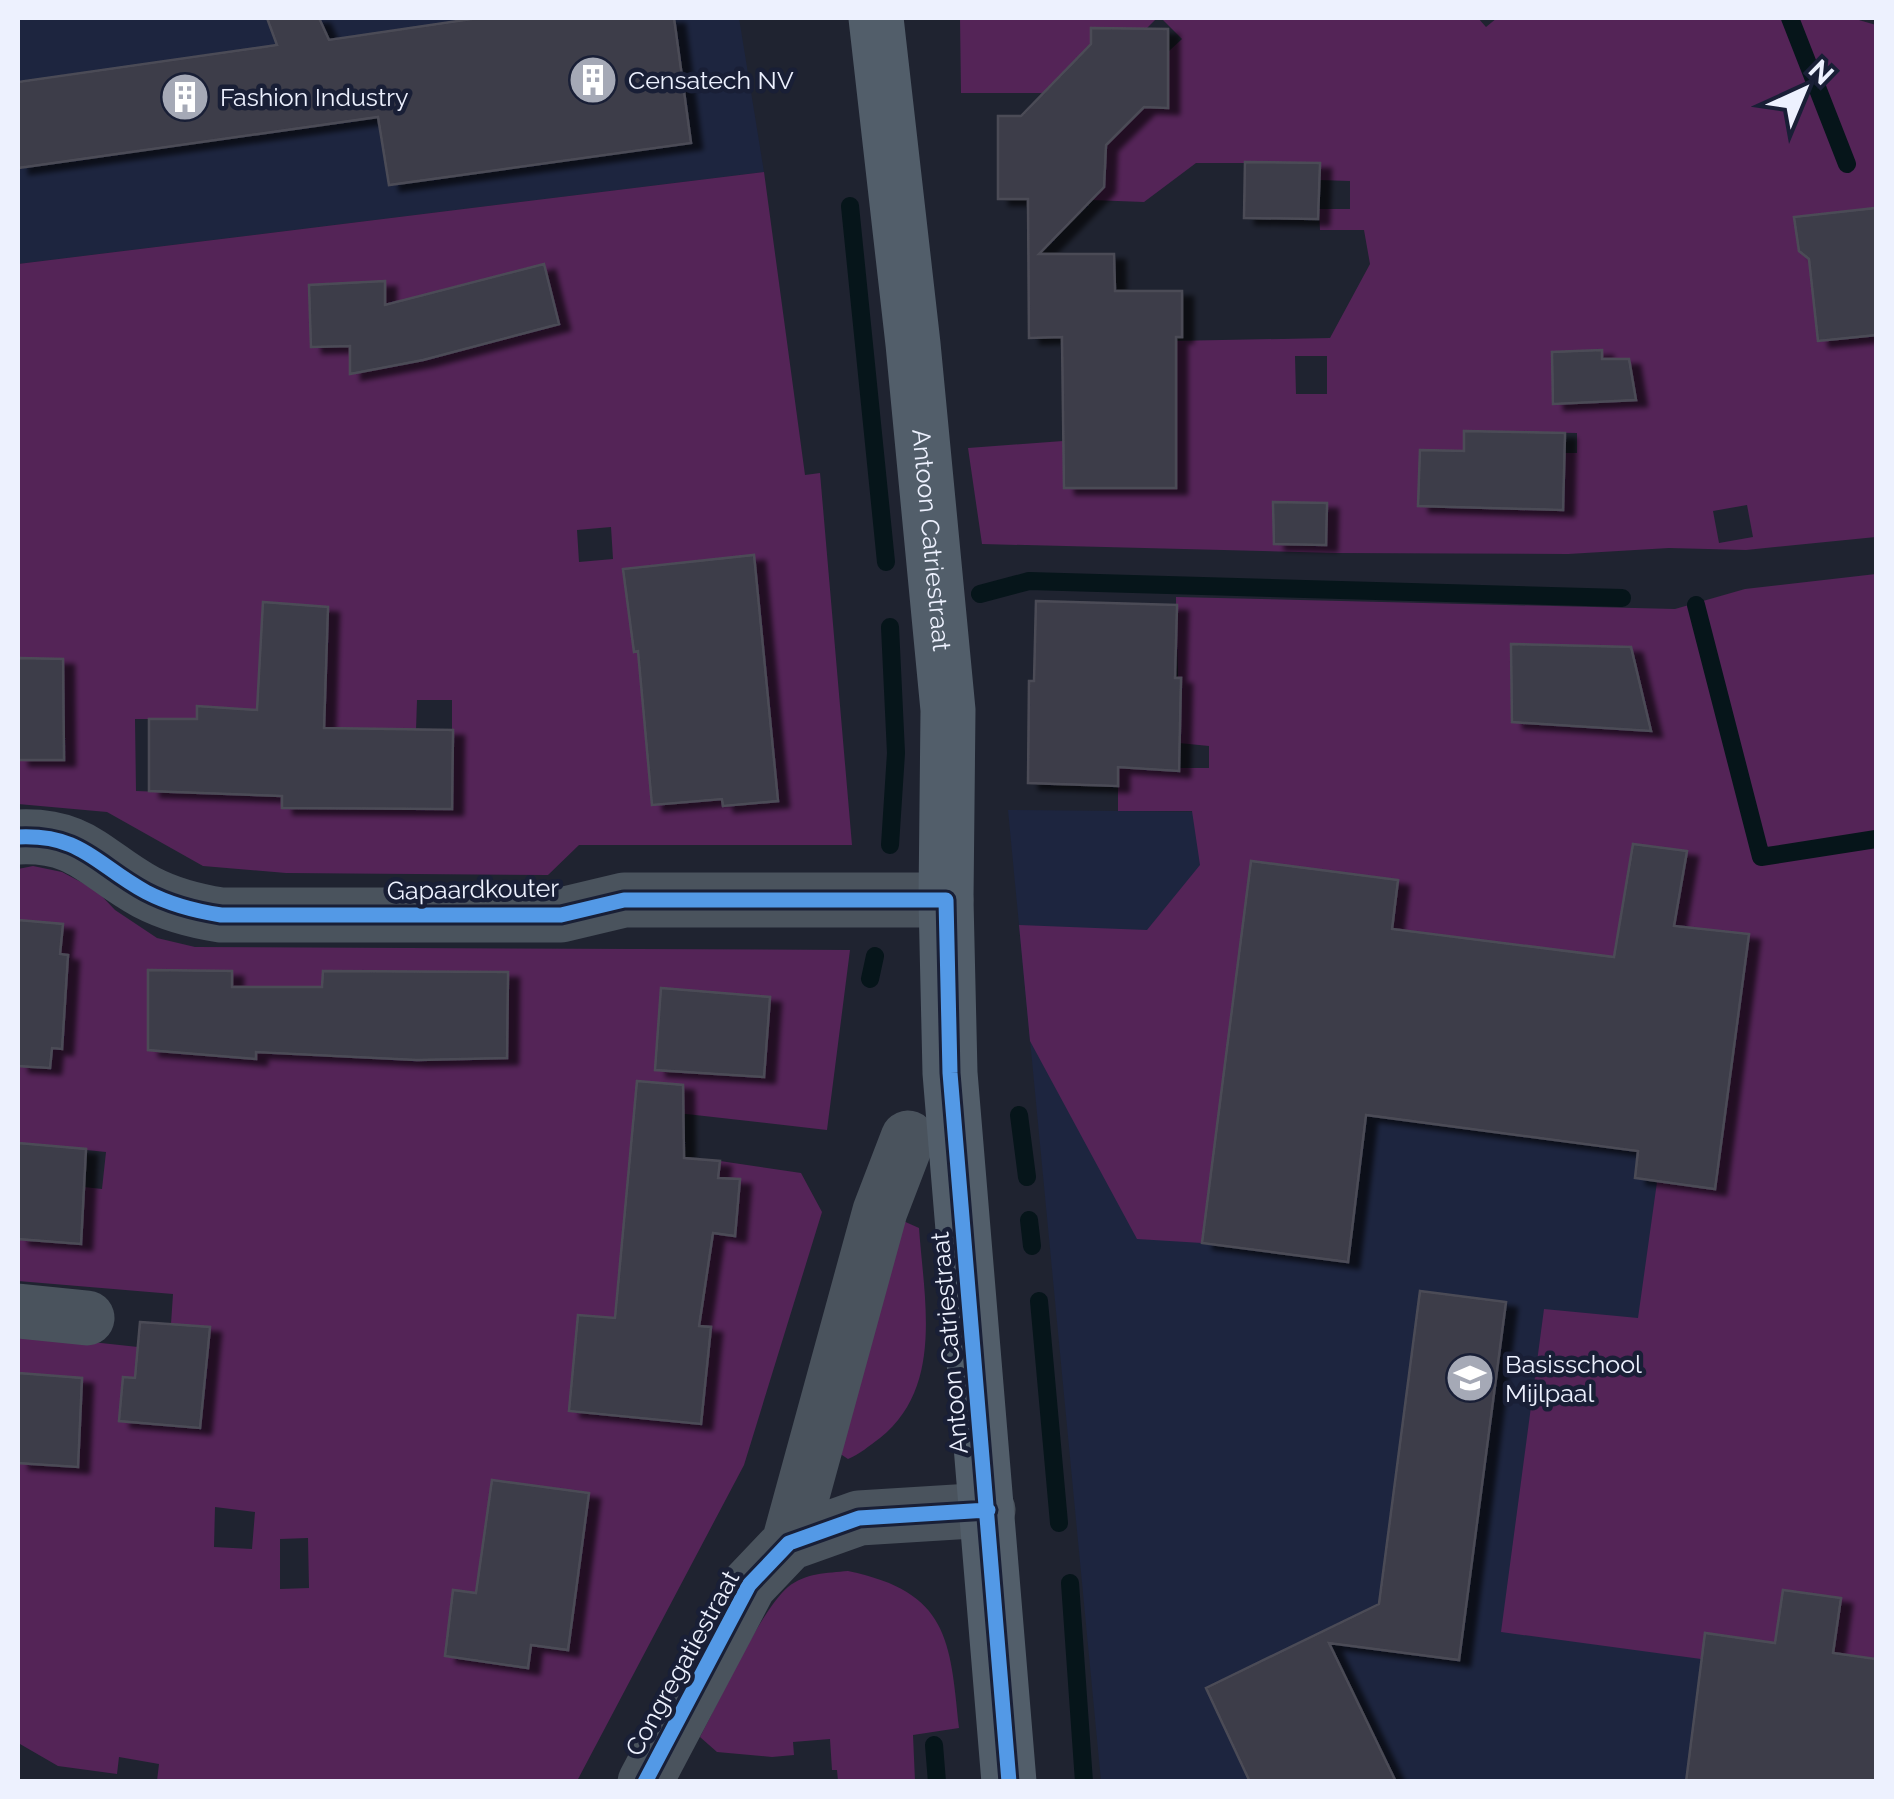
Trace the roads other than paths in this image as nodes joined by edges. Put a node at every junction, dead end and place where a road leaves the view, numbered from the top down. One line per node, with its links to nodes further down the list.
1 (876, 18): 3 (main road, Antoon Catriestraat)
2 (18, 837): 3 (street, Gapaardkouter)
3 (946, 900): 7 (main road, Antoon Catriestraat)
4 (908, 1138): 8 (street, Congregatiestraat)
5 (18, 1311): 6 (street)
6 (86, 1318)
7 (988, 1510): 8 (street, Congregatiestraat); 10 (main road, Antoon Catriestraat)
8 (790, 1543): 9 (street, Congregatiestraat)
9 (645, 1782)
10 (1009, 1782)

